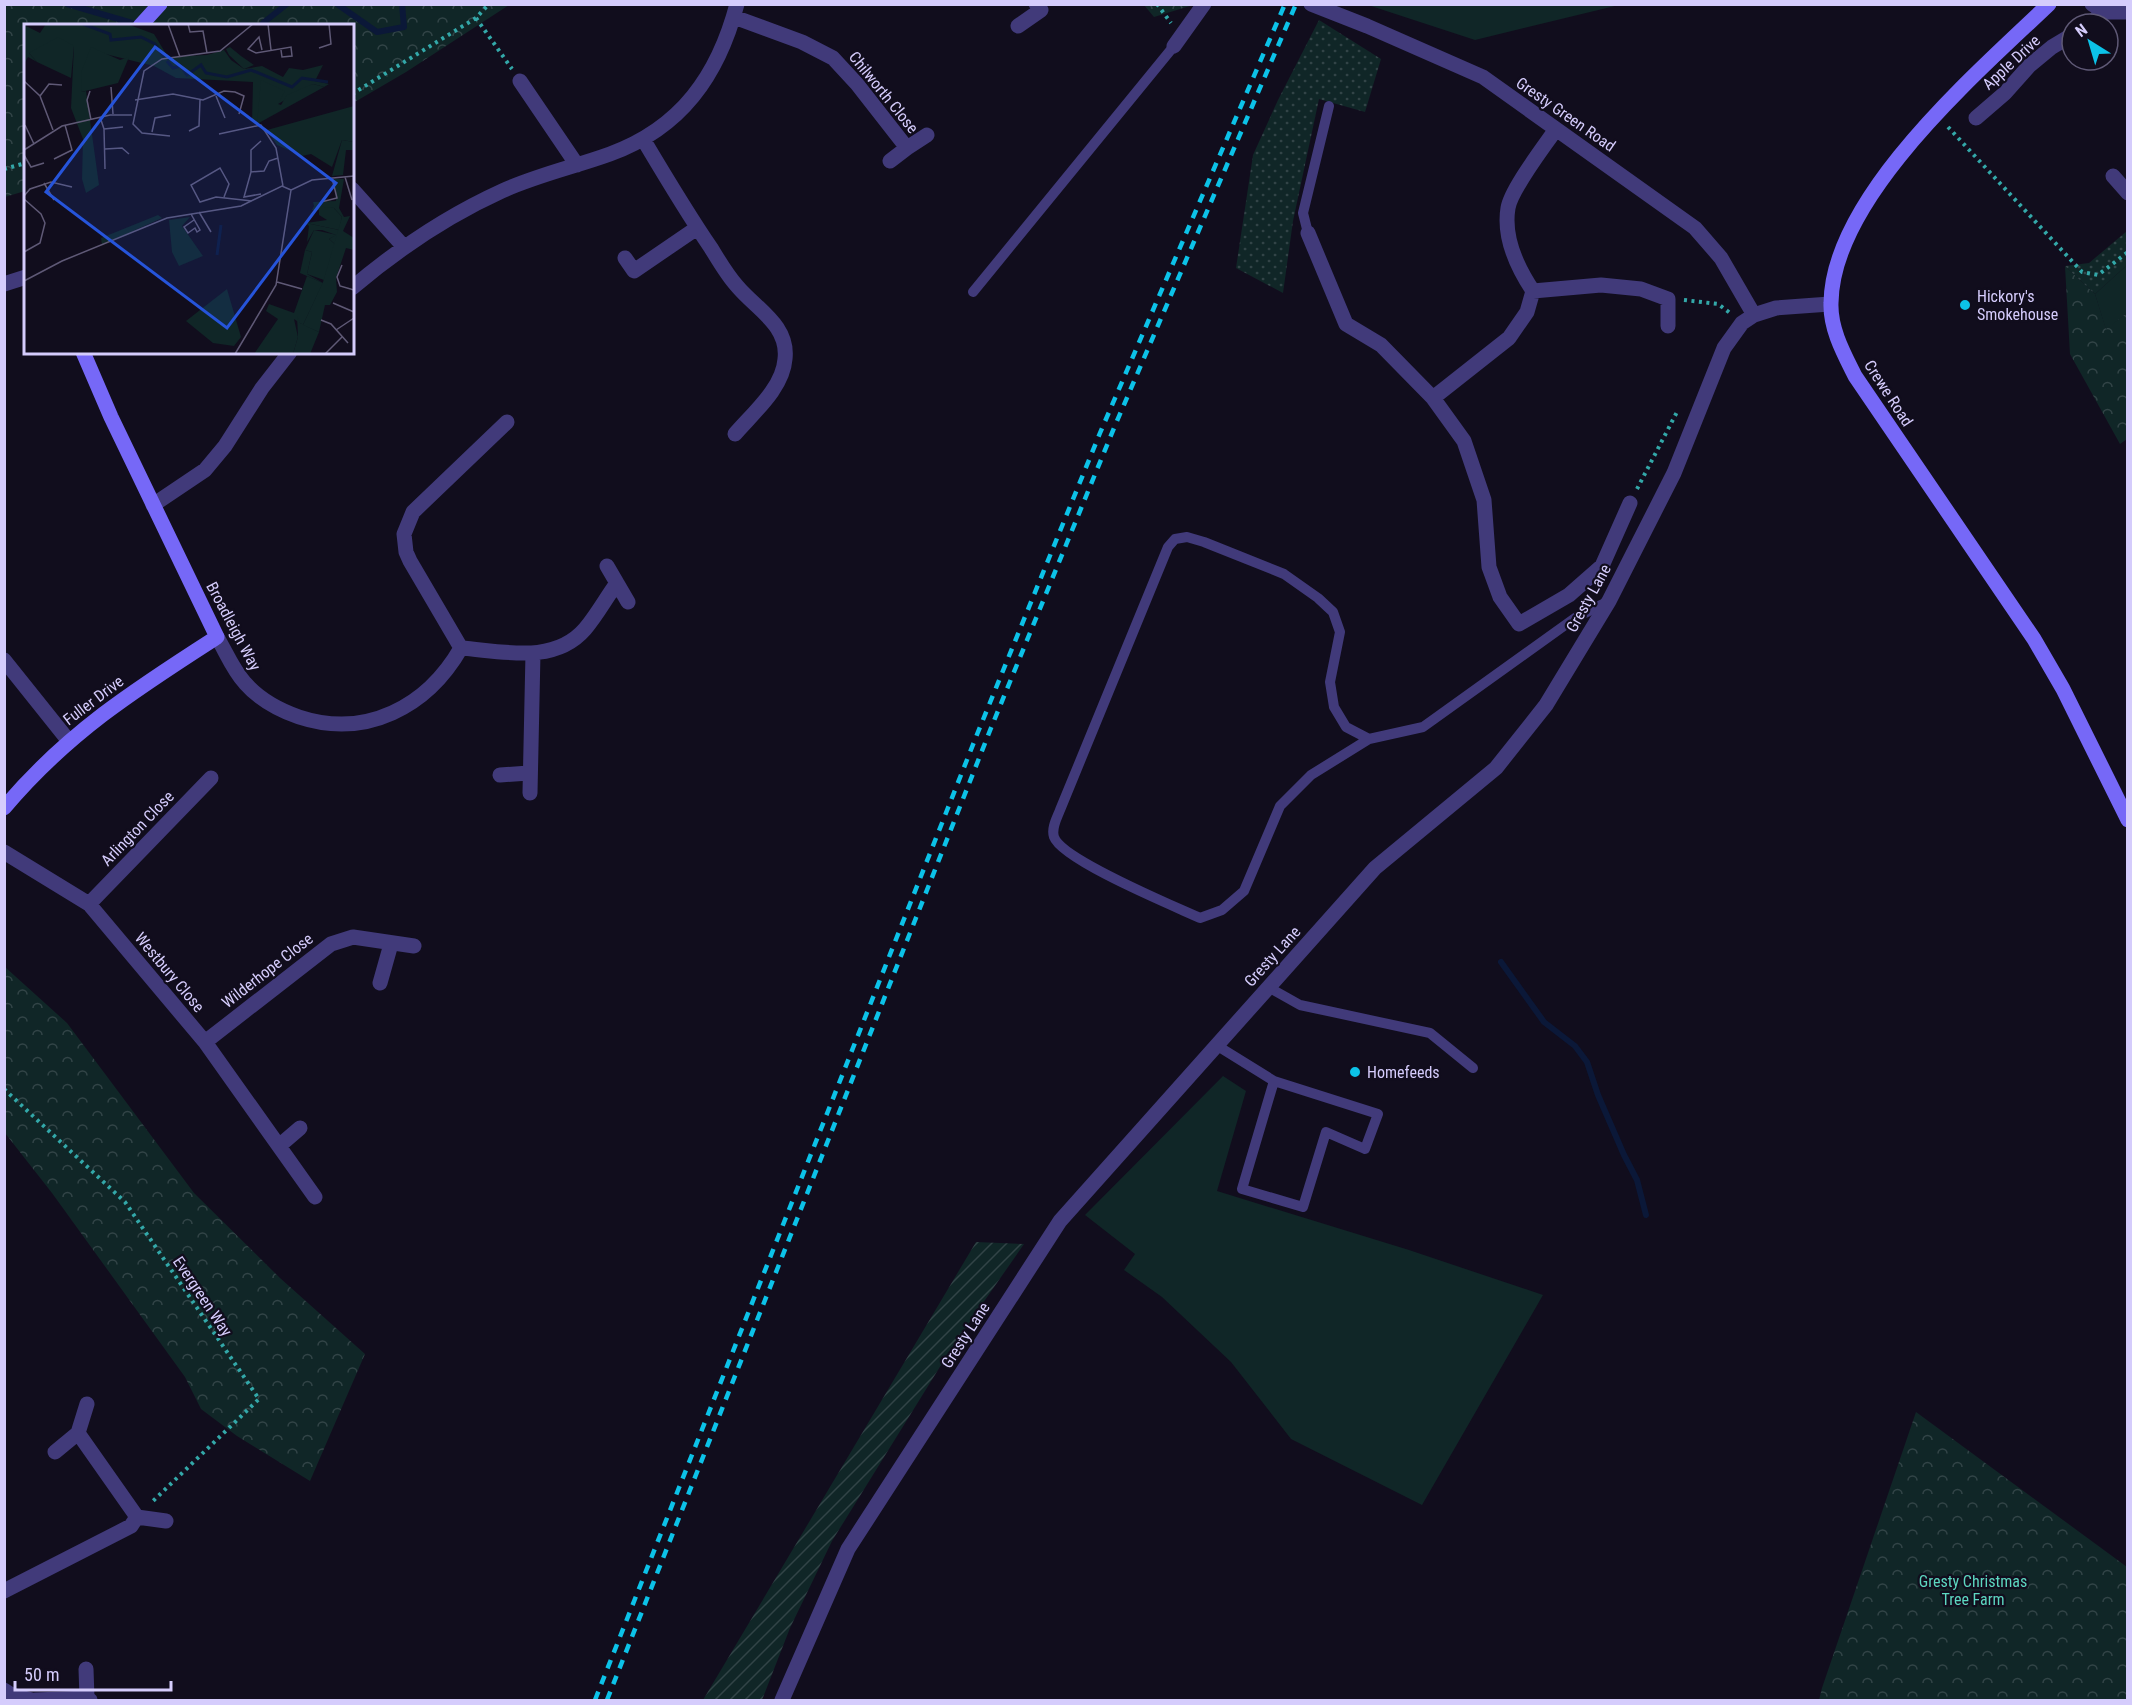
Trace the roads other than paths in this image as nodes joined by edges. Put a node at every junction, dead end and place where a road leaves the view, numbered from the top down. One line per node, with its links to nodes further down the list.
1 (160, 4): 9 (street)
2 (1204, 4): 12 (street)
3 (1311, 4): 16 (street, Gresty Green Road)
4 (2049, 4): 36 (street, Crewe Road)
5 (1043, 6): 10 (street)
6 (2098, 8): 8 (street)
7 (736, 11): 18 (street); 19 (street, Chilworth Close)
8 (2127, 12)
9 (142, 24)
10 (1018, 26)
11 (2060, 42): 15 (street, Apple Drive)
12 (1174, 46): 35 (lane)
13 (520, 81): 21 (street)
14 (1329, 106): 26 (lane)
15 (1976, 118)
16 (1556, 129): 34 (street); 37 (street, Gresty Green Road)
17 (927, 135): 19 (street, Chilworth Close)
18 (644, 140): 21 (street); 25 (street)
19 (907, 148): 20 (street, Chilworth Close)
20 (890, 160)
21 (577, 165): 27 (street)
22 (2113, 176): 24 (street)
23 (354, 191): 27 (street)
24 (2127, 193)
25 (697, 228): 29 (street); 43 (street)
26 (1308, 233): 41 (street)
27 (404, 247): 33 (street)
28 (625, 258): 29 (street)
29 (634, 271): 32 (street)
30 (24, 278): 31 (street)
31 (4, 284)
32 (644, 284)
33 (354, 286)
34 (1533, 291): 38 (street); 41 (street)
35 (973, 292)
36 (1830, 304): 37 (street); 61 (street, Crewe Road)
37 (1748, 319): 48 (street, Gresty Lane)
38 (1668, 326)
39 (84, 354): 45 (street, Broadleigh Way)
40 (288, 354): 45 (street)
41 (1433, 398): 44 (street)
42 (507, 422): 51 (street)
43 (735, 434)
44 (1630, 502)
45 (153, 505): 50 (street, Broadleigh Way)
46 (607, 566): 47 (street)
47 (617, 583): 49 (street); 52 (street)
48 (1609, 601): 54 (lane); 67 (street, Gresty Lane)
49 (628, 602)
50 (217, 636): 51 (street, Broadleigh Way); 55 (street, Fuller Drive)
51 (461, 648): 52 (street)
52 (533, 653): 56 (street)
53 (4, 660): 55 (street)
54 (1370, 739): 54 (lane)
55 (69, 740): 60 (street, Fuller Drive)
56 (529, 773): 57 (street); 59 (street)
57 (500, 776)
58 (212, 778): 63 (street, Arlington Close)
59 (530, 793)
60 (4, 808)
61 (2127, 820)
62 (4, 852): 63 (street, Westbury Close)
63 (88, 904): 68 (street, Westbury Close)
64 (391, 944): 65 (street, Wilderhope Close); 66 (street); 68 (street, Wilderhope Close)
65 (414, 946)
66 (380, 983)
67 (1268, 987): 69 (street, Gresty Lane); 70 (lane)
68 (205, 1042): 73 (street, Westbury Close)
69 (1216, 1045): 71 (lane); 85 (street, Gresty Lane)
70 (1473, 1068)
71 (1274, 1081): 71 (lane)
72 (300, 1128): 73 (street)
73 (279, 1146): 74 (street, Westbury Close)
74 (315, 1197)
75 (87, 1404): 76 (street)
76 (78, 1433): 77 (street); 78 (street)
77 (55, 1452)
78 (137, 1517): 79 (street); 80 (street)
79 (166, 1521)
80 (4, 1591)
81 (86, 1669): 83 (street)
82 (4, 1690): 84 (street)
83 (89, 1699): 84 (street)
84 (33, 1701)
85 (782, 1701)

